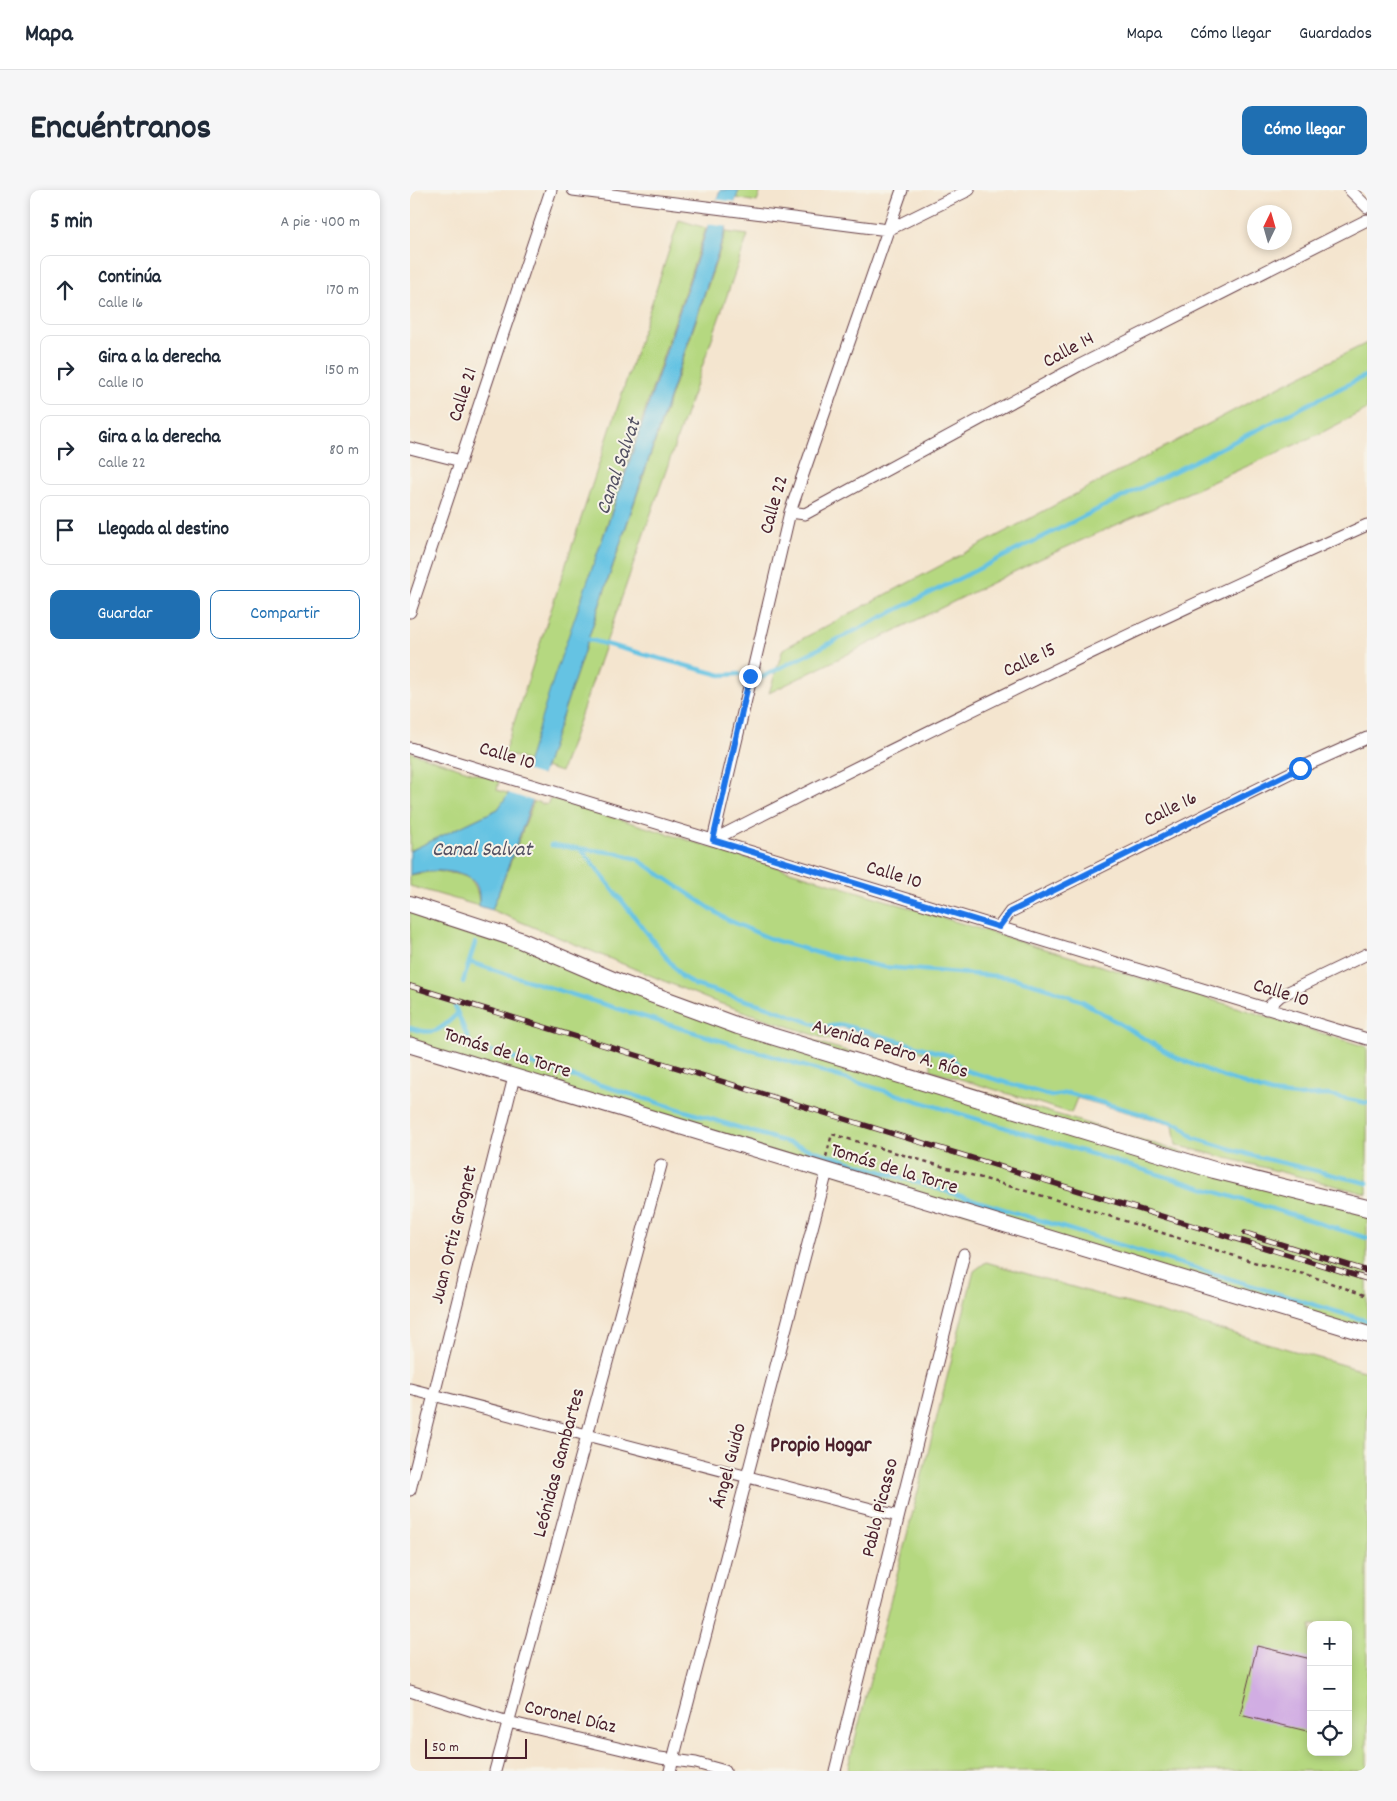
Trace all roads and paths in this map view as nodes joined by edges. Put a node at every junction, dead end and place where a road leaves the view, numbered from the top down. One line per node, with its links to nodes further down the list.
1 (552, 190): 10 (street, Calle 21)
2 (574, 190): 8 (street)
3 (902, 190): 8 (street, Calle 22)
4 (969, 190): 8 (street)
5 (1350, 190): 6 (street)
6 (1367, 207)
7 (1367, 220): 11 (street, Calle 14)
8 (888, 230): 11 (street, Calle 22)
9 (410, 448): 10 (street)
10 (461, 461): 13 (street, Calle 21)
11 (790, 512): 16 (street, Calle 22)
12 (1367, 525): 16 (street, Calle 15)
13 (410, 612)
14 (1367, 738): 18 (street, Calle 16)
15 (410, 748): 16 (street, Calle 10)
16 (713, 840): 18 (street, Calle 10)
17 (410, 904): 26 (main road, Avenida Pedro A. Ríos)
18 (999, 927): 20 (street, Calle 10)
19 (1367, 954): 20 (street)
20 (1266, 1009): 21 (street, Calle 10)
21 (1367, 1039)
22 (410, 1045): 23 (street, Tomás de la Torre)
23 (514, 1077): 24 (street, Tomás de la Torre); 31 (street, Juan Ortiz Grognet)
24 (826, 1164): 28 (path); 29 (street, Tomás de la Torre); 33 (street, Ángel Guido)
25 (661, 1166): 32 (street, Leónidas Gambartes)
26 (1367, 1208)
27 (964, 1254): 35 (street, Pablo Picasso)
28 (1367, 1296)
29 (1367, 1334)
30 (410, 1390): 31 (street)
31 (434, 1396): 32 (street); 34 (street, Juan Ortiz Grognet)
32 (587, 1436): 33 (street); 37 (street, Leónidas Gambartes)
33 (746, 1477): 35 (street); 38 (street, Ángel Guido)
34 (410, 1490)
35 (898, 1516): 41 (street, Pablo Picasso)
36 (410, 1691): 37 (street, Coronel Díaz)
37 (508, 1722): 38 (street, Coronel Díaz); 39 (street, Leónidas Gambartes)
38 (672, 1766): 40 (street, Coronel Díaz)
39 (494, 1771)
40 (724, 1771)
41 (835, 1771)

